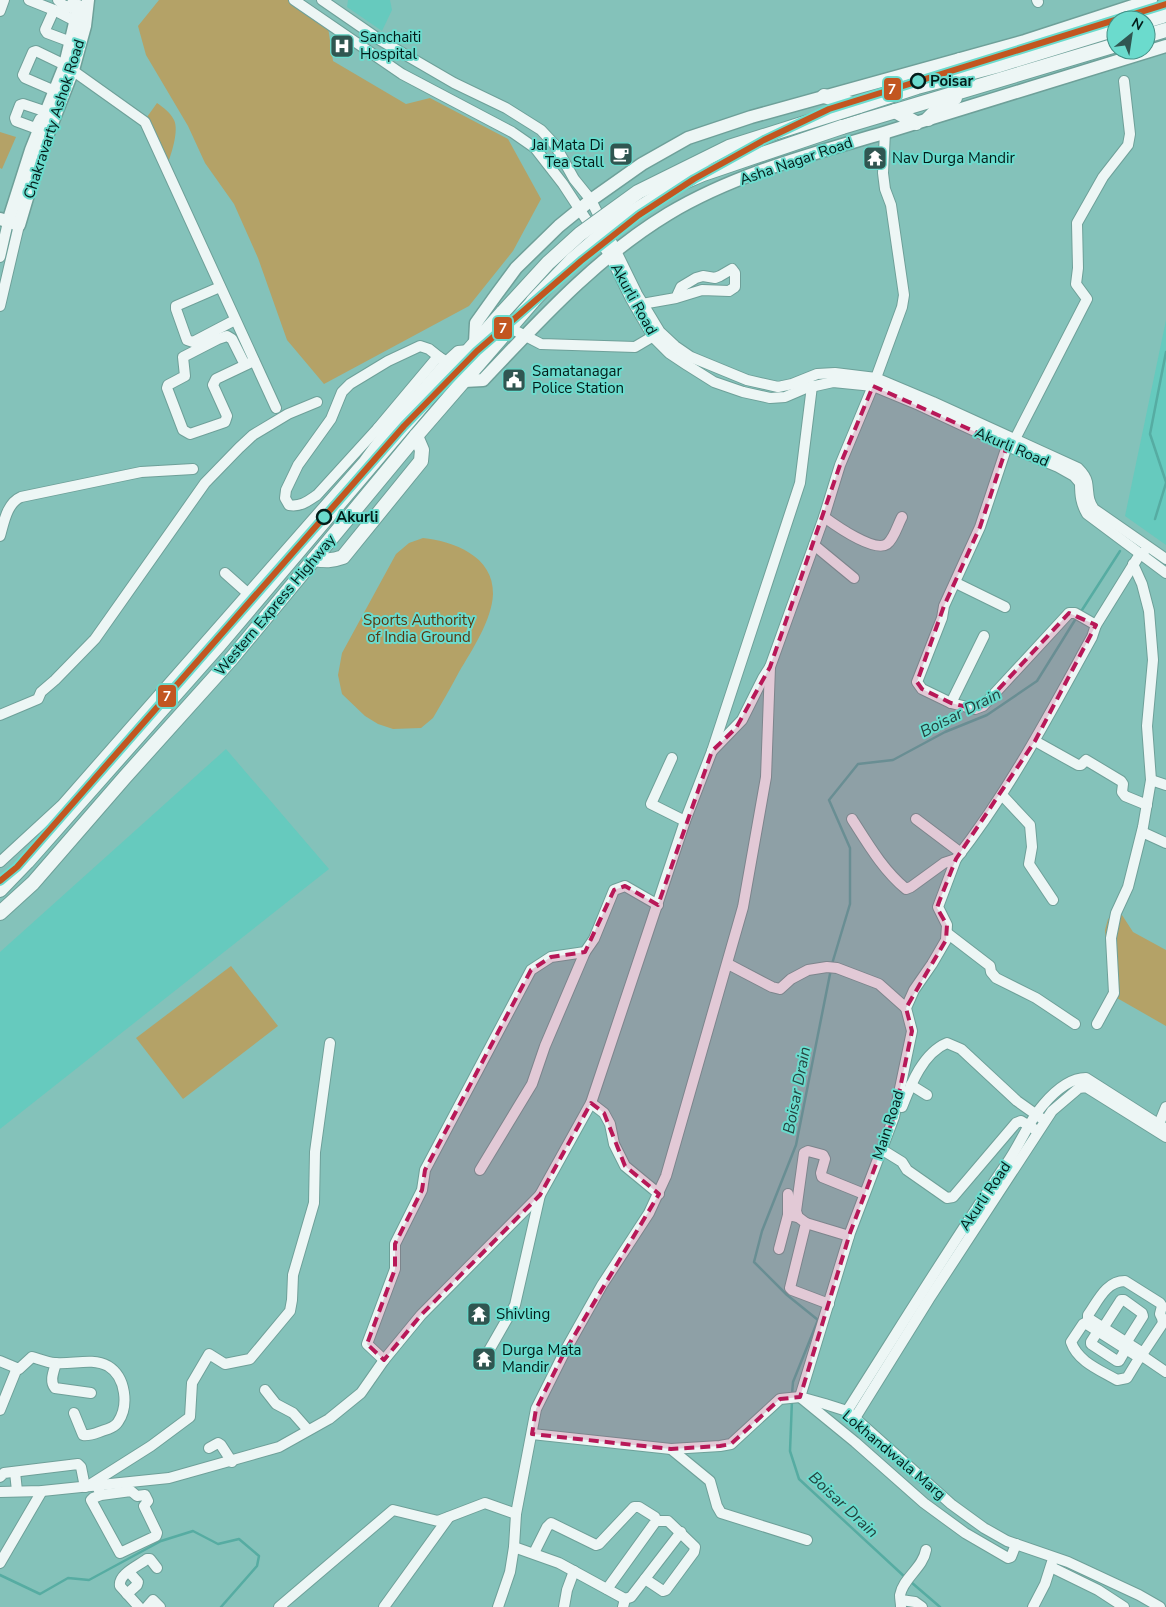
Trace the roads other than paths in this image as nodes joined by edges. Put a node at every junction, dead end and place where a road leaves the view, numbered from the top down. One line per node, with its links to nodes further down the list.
1 (4, 0): 10 (street)
2 (30, 0): 9 (street)
3 (73, 0): 9 (street)
4 (80, 0): 11 (main road, Chakravarty Ashok Road)
5 (88, 0): 11 (main road, Chakravarty Ashok Road)
6 (294, 0): 28 (street, Akurli Road)
7 (322, 0): 27 (street, Akurli Road)
8 (1151, 0): 16 (main road)
9 (58, 6): 11 (street); 13 (street)
10 (0, 11)
11 (81, 24): 13 (main road, Chakravarty Ashok Road); 17 (main road, Chakravarty Ashok Road)
12 (1106, 32): 19 (highway, Western Express Highway)
13 (71, 42): 17 (main road, Chakravarty Ashok Road)
14 (1166, 46): 25 (main road, Asha Nagar Road)
15 (1106, 48): 20 (highway, Western Express Highway)
16 (960, 60): 19 (highway); 22 (main road)
17 (69, 67): 21 (main road, Chakravarty Ashok Road); 21 (street); 29 (main road, Chakravarty Ashok Road); 32 (street)
18 (1124, 81): 50 (street)
19 (917, 87): 23 (highway, Western Express Highway)
20 (971, 88): 24 (highway, Western Express Highway); 25 (highway)
21 (55, 90): 29 (main road, Chakravarty Ashok Road)
22 (824, 96): 23 (highway); 27 (main road)
23 (860, 106): 40 (highway, Western Express Highway, bridge)
24 (894, 111): 25 (highway); 37 (highway, Western Express Highway, bridge)
25 (922, 121): 26 (main road, Asha Nagar Road)
26 (885, 132): 30 (main road, Asha Nagar Road); 44 (street)
27 (591, 200): 28 (main road); 30 (street, Akurli Road)
28 (579, 210): 30 (street, Akurli Road); 40 (main road)
29 (10, 217): 31 (street, Chakravarty Ashok Road); 35 (street)
30 (613, 253): 34 (street, Akurli Road); 38 (street, Akurli Road); 39 (main road, Asha Nagar Road)
31 (0, 257)
32 (216, 289): 36 (street); 36 (street)
33 (676, 298): 33 (street); 34 (street)
34 (642, 304): 38 (street, Akurli Road)
35 (0, 306)
36 (231, 322): 42 (street)
37 (510, 328): 39 (street); 43 (highway, Western Express Highway)
38 (656, 334): 39 (street); 44 (street, Akurli Road); 45 (street, Akurli Road)
39 (525, 336): 43 (main road, Asha Nagar Road)
40 (472, 346): 41 (highway, Western Express Highway)
41 (447, 361): 48 (street); 48 (street); 68 (highway, Western Express Highway)
42 (250, 363): 42 (street); 47 (street)
43 (464, 381): 49 (highway, Western Express Highway)
44 (874, 382): 45 (street, Akurli Road); 50 (street, Akurli Road); 51 (street, Akurli Road); 56 (street)
45 (812, 386): 77 (street)
46 (317, 402): 75 (street)
47 (276, 408)
48 (381, 431): 68 (street)
49 (416, 436): 53 (highway, Western Express Highway); 54 (highway)
50 (1015, 439): 58 (street, Akurli Road)
51 (1007, 446): 60 (street, Akurli Road); 67 (street)
52 (193, 469): 57 (street)
53 (372, 488): 54 (highway); 61 (highway, Western Express Highway)
54 (388, 502): 61 (highway)
55 (902, 516): 56 (street)
56 (824, 517): 59 (street)
57 (0, 536)
58 (1150, 544): 60 (street); 62 (street, Akurli Road)
59 (814, 545): 66 (street); 73 (street)
60 (1137, 552): 63 (street); 65 (street, Akurli Road)
61 (314, 558): 93 (highway, Western Express Highway)
62 (1166, 559)
63 (1133, 564): 70 (street); 79 (street)
64 (225, 573): 68 (street)
65 (1166, 573)
66 (854, 578)
67 (956, 583): 69 (street); 74 (street)
68 (252, 597): 72 (highway, Western Express Highway)
69 (1005, 607)
70 (1096, 625): 74 (street); 76 (street)
71 (984, 636): 74 (street)
72 (201, 656): 89 (street); 90 (highway, Western Express Highway)
73 (770, 668): 77 (street); 96 (street)
74 (951, 703)
75 (0, 715)
76 (1035, 741): 81 (street); 82 (street)
77 (712, 751): 85 (street)
78 (672, 758): 85 (street)
79 (1151, 780): 80 (street); 82 (street)
80 (1166, 785)
81 (1002, 795): 88 (street); 91 (street)
82 (1147, 805): 86 (street)
83 (852, 819): 88 (street)
84 (916, 819): 88 (street)
85 (685, 821): 92 (street)
86 (1142, 832): 87 (street); 99 (street)
87 (1166, 843)
88 (959, 856): 94 (street)
89 (0, 862)
90 (0, 890)
91 (1053, 900)
92 (658, 905): 95 (street); 104 (street)
93 (0, 913)
94 (947, 933): 97 (street); 98 (street)
95 (585, 952): 113 (street); 126 (street)
96 (728, 964): 97 (street); 114 (street)
97 (906, 1008): 112 (street, Main Road)
98 (1076, 1024)
99 (1097, 1024)
100 (330, 1043): 146 (street)
101 (1078, 1083): 107 (street, Akurli Road); 108 (street, Akurli Road); 109 (street)
102 (911, 1085): 103 (street); 105 (street); 107 (street)
103 (927, 1094)
104 (591, 1103): 114 (street); 117 (street)
105 (902, 1106)
106 (1166, 1107): 109 (street)
107 (1037, 1115): 108 (street); 110 (street, Akurli Road)
108 (1046, 1122): 110 (street, Akurli Road)
109 (1160, 1128): 111 (street)
110 (1034, 1129): 112 (street); 137 (street, Akurli Road)
111 (1166, 1137)
112 (881, 1149): 116 (street, Main Road)
113 (480, 1170)
114 (659, 1194): 139 (street)
115 (788, 1194): 118 (street)
116 (864, 1194): 118 (street); 119 (street, Main Road)
117 (540, 1195): 124 (street); 126 (street)
118 (798, 1218): 119 (street); 120 (street); 121 (street)
119 (849, 1236): 121 (street, Main Road)
120 (779, 1249)
121 (829, 1304): 134 (street, Main Road)
122 (1100, 1329): 123 (street); 123 (street); 123 (street); 125 (street); 125 (street)
123 (1126, 1346): 125 (street)
124 (487, 1354)
125 (1141, 1356): 130 (street)
126 (384, 1360): 138 (street)
127 (0, 1361): 129 (street)
128 (56, 1363): 129 (street); 133 (street); 136 (street)
129 (17, 1368): 131 (street)
130 (1166, 1372)
131 (4, 1387): 135 (street)
132 (265, 1390): 138 (street)
133 (91, 1393)
134 (795, 1398): 137 (street, Lokhandwala Marg); 141 (street); 155 (street)
135 (0, 1410)
136 (74, 1413)
137 (851, 1415): 155 (street, Lokhandwala Marg)
138 (308, 1430): 142 (street)
139 (532, 1434): 141 (street); 150 (street)
140 (209, 1448): 142 (street)
141 (671, 1449): 154 (street)
142 (232, 1462): 145 (street)
143 (15, 1472): 144 (street); 146 (street); 147 (street)
144 (0, 1477)
145 (123, 1487): 146 (street); 146 (street)
146 (93, 1489): 148 (street)
147 (17, 1491): 148 (street); 149 (street)
148 (42, 1491): 159 (street)
149 (0, 1492)
150 (516, 1514): 151 (street); 156 (street)
151 (450, 1516): 170 (street); 171 (street)
152 (656, 1521): 153 (street); 158 (street); 164 (street)
153 (681, 1532): 163 (street); 163 (street)
154 (808, 1540)
155 (1016, 1544): 160 (street, Lokhandwala Marg)
156 (514, 1547): 158 (street); 172 (street)
157 (926, 1550): 165 (street)
158 (534, 1553): 162 (street)
159 (0, 1563)
160 (1052, 1563): 175 (street); 176 (street); 177 (street, Lokhandwala Marg)
161 (157, 1568): 167 (street)
162 (574, 1571): 164 (street); 173 (street)
163 (645, 1579): 166 (street)
164 (607, 1589): 166 (street)
165 (901, 1601): 174 (street)
166 (624, 1603)
167 (139, 1607)
168 (147, 1607): 169 (street)
169 (160, 1607)
170 (279, 1607)
171 (384, 1607)
172 (498, 1607)
173 (564, 1607)
174 (922, 1607)
175 (1033, 1607)
176 (1124, 1607)
177 (1160, 1607)

